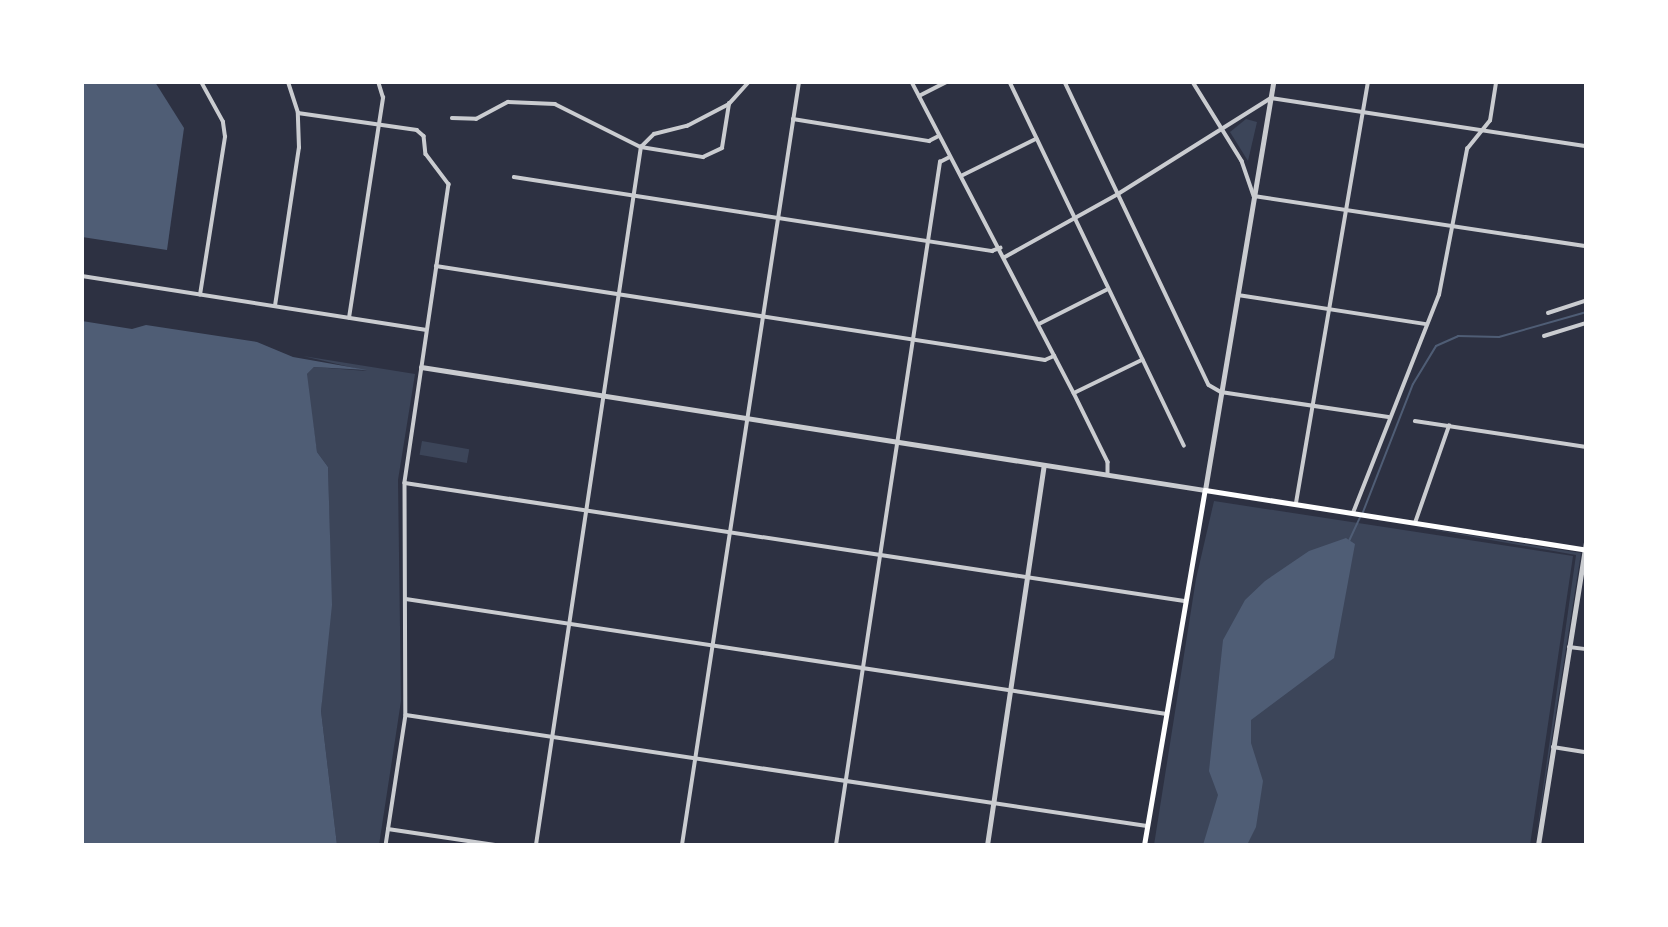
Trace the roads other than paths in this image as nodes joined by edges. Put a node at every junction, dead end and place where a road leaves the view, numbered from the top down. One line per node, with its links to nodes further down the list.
1 (201, 82): 46 (street)
2 (288, 82): 17 (street)
3 (378, 82): 21 (street)
4 (749, 82): 16 (street)
5 (799, 82): 20 (street)
6 (912, 82): 14 (street)
7 (946, 82): 14 (street)
8 (1010, 82): 25 (street)
9 (1065, 82): 31 (street)
10 (1193, 82): 22 (street)
11 (1273, 82): 15 (street)
12 (1367, 82): 18 (street)
13 (1496, 82): 23 (street)
14 (919, 96): 24 (street)
15 (1270, 99): 18 (street); 22 (street); 33 (street)
16 (729, 104): 27 (street); 27 (street)
17 (298, 113): 21 (street); 49 (street)
18 (1362, 113): 23 (street); 34 (street)
19 (452, 118): 27 (street)
20 (793, 119): 24 (street); 35 (street)
21 (379, 124): 42 (street); 53 (street)
22 (1221, 129): 31 (street); 33 (street)
23 (1481, 131): 26 (street); 37 (street)
24 (939, 136): 28 (street)
25 (1036, 139): 30 (street); 36 (street)
26 (1586, 146)
27 (641, 147): 32 (street)
28 (950, 157): 30 (street); 38 (street)
29 (514, 177): 32 (street)
30 (961, 177): 40 (street)
31 (1118, 194): 36 (street); 64 (street)
32 (634, 196): 35 (street); 45 (street)
33 (1254, 196): 34 (street); 47 (street)
34 (1346, 209): 37 (street); 50 (street)
35 (779, 218): 38 (street); 52 (street)
36 (1076, 219): 41 (street); 44 (street)
37 (1454, 226): 39 (street); 56 (street)
38 (929, 242): 40 (street); 59 (street)
39 (1586, 246)
40 (1000, 248): 41 (street)
41 (1005, 257): 55 (street)
42 (436, 266): 45 (street); 57 (street)
43 (82, 276): 46 (street)
44 (1108, 289): 55 (street); 61 (street)
45 (619, 294): 52 (street); 65 (street)
46 (200, 295): 49 (street)
47 (1237, 295): 50 (street); 64 (street)
48 (1586, 301): 51 (street)
49 (275, 306): 53 (street)
50 (1330, 308): 56 (street); 66 (street)
51 (1548, 313)
52 (764, 316): 59 (street); 68 (street)
53 (349, 318): 57 (street)
54 (1586, 323): 58 (street)
55 (1038, 324): 60 (street)
56 (1426, 324): 67 (street)
57 (425, 330): 62 (street)
58 (1544, 336)
59 (914, 340): 60 (street); 71 (street)
60 (1054, 356): 63 (street)
61 (1142, 360): 63 (street); 72 (street)
62 (421, 367): 65 (street); 76 (street)
63 (1074, 393): 75 (street)
64 (1221, 393): 66 (street); 77 (street)
65 (604, 395): 68 (street); 79 (street)
66 (1314, 406): 67 (street); 78 (street)
67 (1388, 417): 80 (street)
68 (747, 418): 71 (street); 82 (street)
69 (1415, 421): 70 (street)
70 (1449, 426): 73 (street); 81 (street)
71 (898, 441): 74 (street); 85 (street)
72 (1184, 445)
73 (1586, 447)
74 (1044, 465): 75 (street); 86 (street)
75 (1108, 475): 77 (street)
76 (405, 483): 79 (street); 87 (street)
77 (1205, 490): 78 (main road); 88 (main road)
78 (1296, 503): 80 (main road)
79 (586, 510): 82 (street); 89 (street)
80 (1353, 513): 81 (main road)
81 (1415, 523): 84 (main road)
82 (729, 532): 85 (street); 90 (street)
83 (1586, 541): 84 (street)
84 (1585, 550): 91 (street)
85 (881, 555): 86 (street); 93 (street)
86 (1027, 577): 88 (street); 94 (street)
87 (406, 599): 89 (street); 96 (street)
88 (1184, 601): 95 (main road)
89 (569, 624): 90 (street); 97 (street)
90 (712, 645): 93 (street); 100 (street)
91 (1570, 647): 92 (street); 98 (street)
92 (1586, 649)
93 (863, 668): 94 (street); 101 (street)
94 (1009, 691): 95 (street); 102 (street)
95 (1166, 714): 103 (main road)
96 (406, 715): 97 (street); 104 (street)
97 (553, 737): 100 (street); 107 (street)
98 (1553, 747): 99 (street); 112 (street)
99 (1586, 752)
100 (695, 759): 101 (street); 108 (street)
101 (845, 782): 102 (street); 109 (street)
102 (993, 804): 103 (street); 110 (street)
103 (1147, 827): 111 (main road)
104 (388, 829): 105 (street); 106 (street)
105 (386, 845)
106 (495, 845)
107 (536, 845)
108 (682, 845)
109 (836, 845)
110 (987, 845)
111 (1144, 845)
112 (1538, 845)

